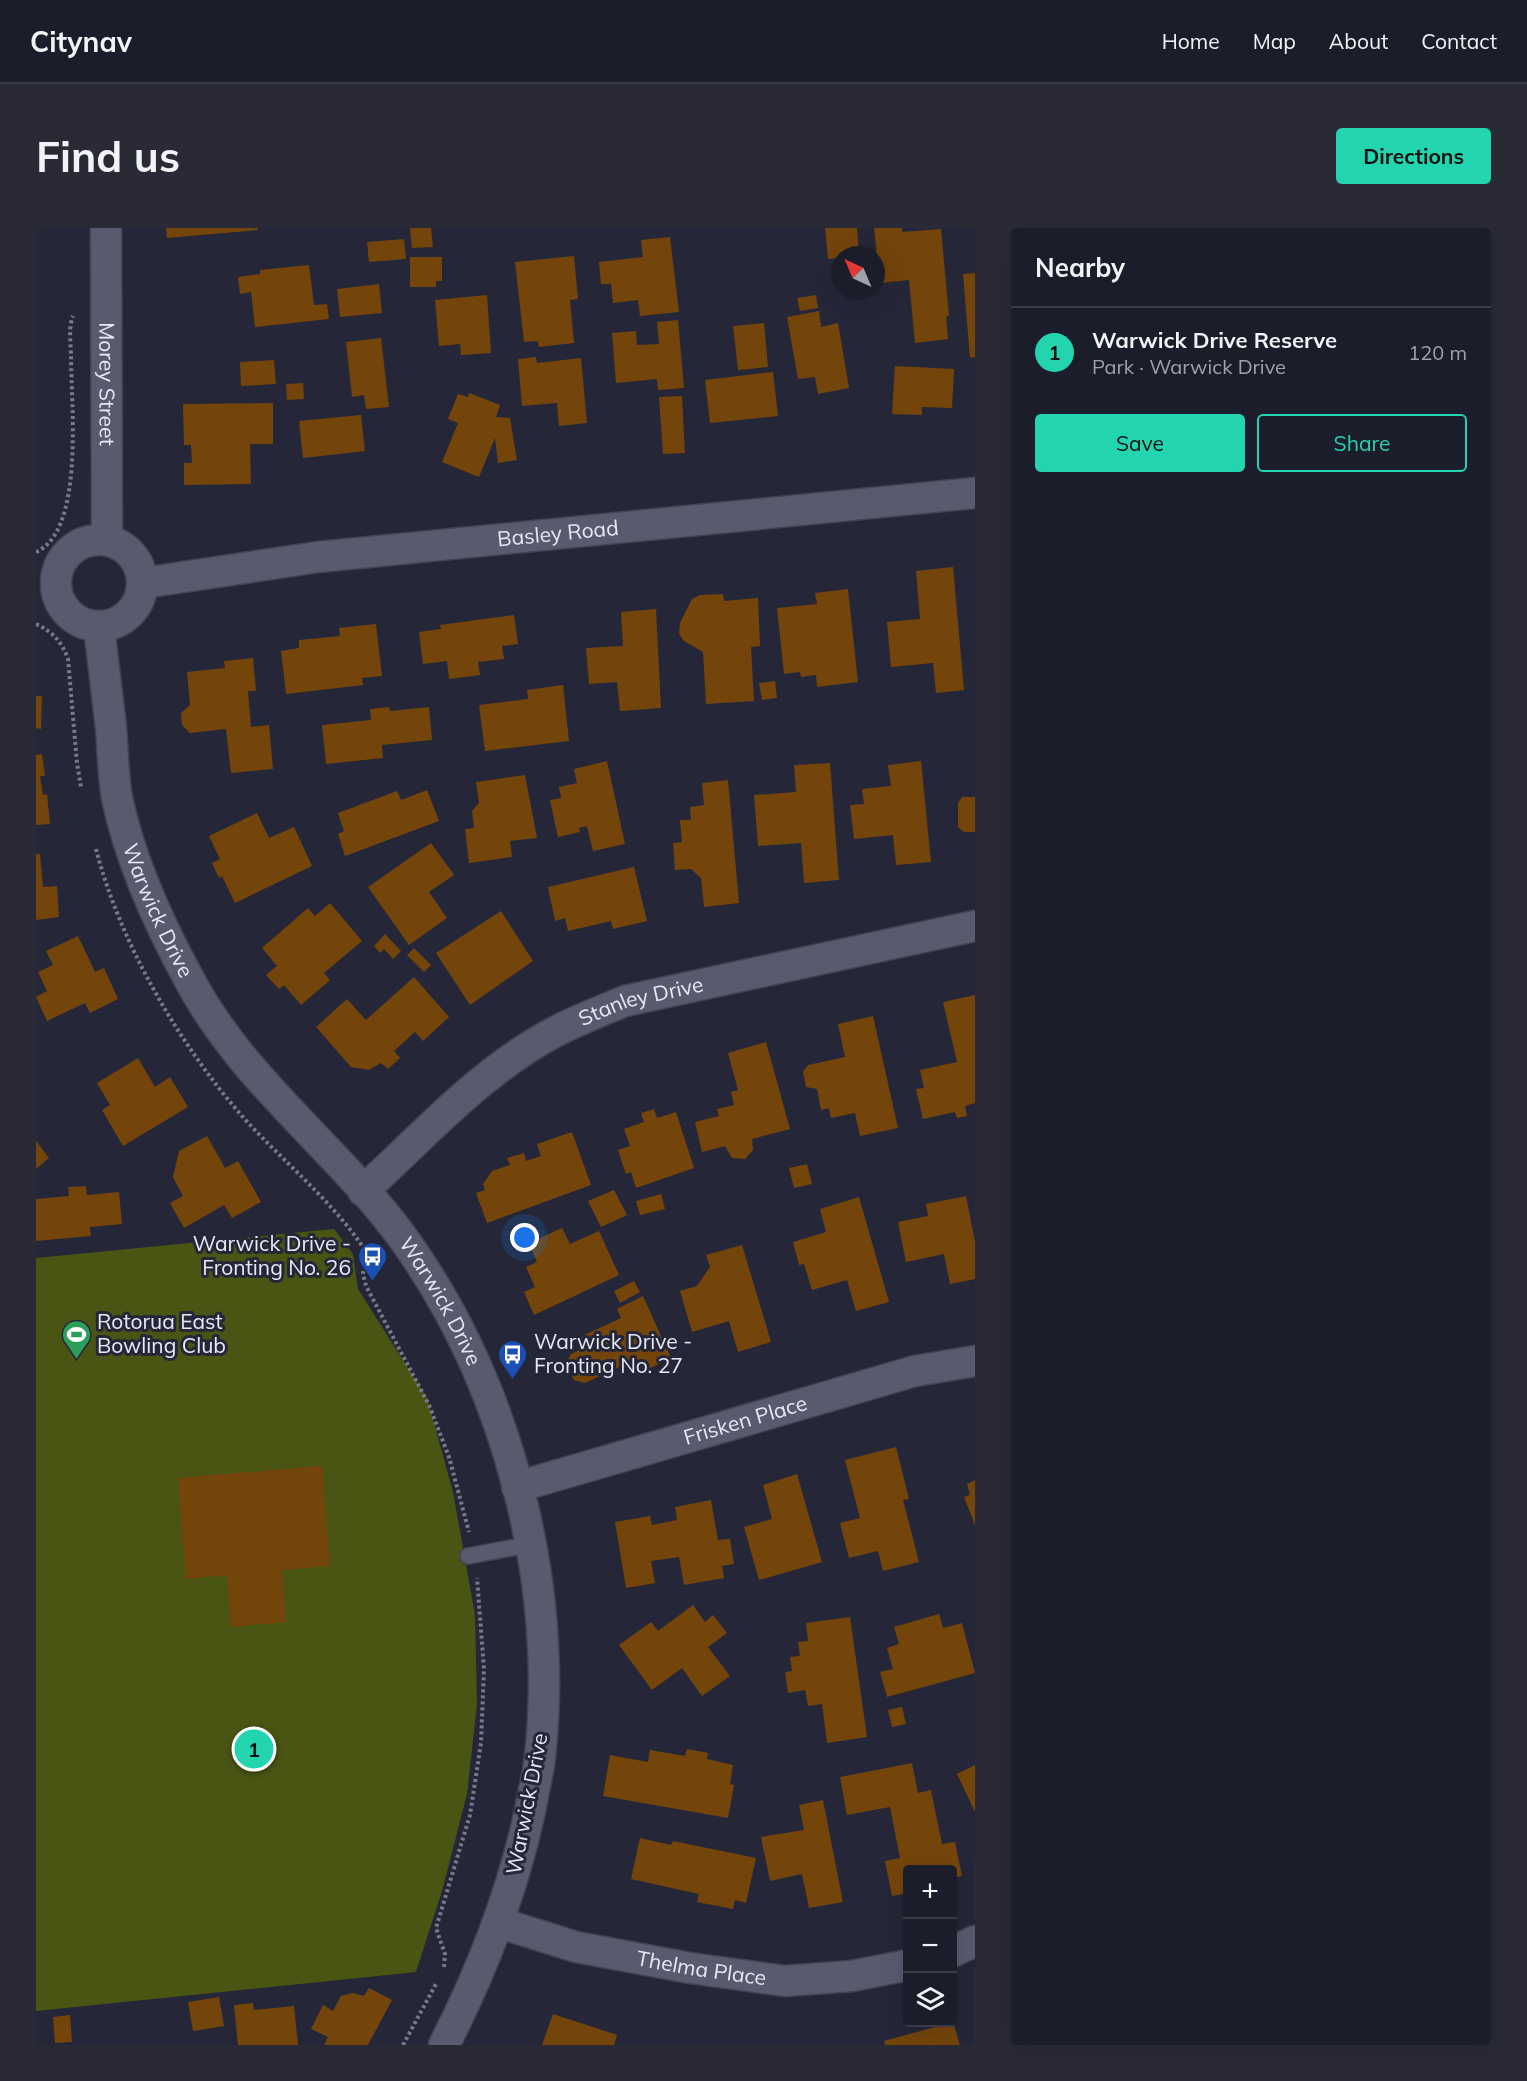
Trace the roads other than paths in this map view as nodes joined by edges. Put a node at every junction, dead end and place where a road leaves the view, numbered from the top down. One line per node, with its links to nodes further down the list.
1 (106, 228): 3 (street, Morey Street)
2 (975, 493): 4 (street, Basley Road)
3 (107, 540): 4 (street); 5 (street)
4 (143, 583): 6 (street)
5 (46, 586): 6 (street)
6 (99, 627): 8 (street, Warwick Drive)
7 (975, 926): 8 (street, Stanley Drive)
8 (363, 1191): 10 (street, Warwick Drive)
9 (975, 1361): 10 (street, Frisken Place)
10 (517, 1487): 11 (street, Warwick Drive)
11 (532, 1544): 12 (lane); 13 (street, Warwick Drive)
12 (471, 1555)
13 (500, 1923): 16 (street, Thelma Place); 17 (street, Warwick Drive)
14 (975, 1941): 15 (street)
15 (957, 1950)
16 (903, 1966)
17 (444, 2045)

